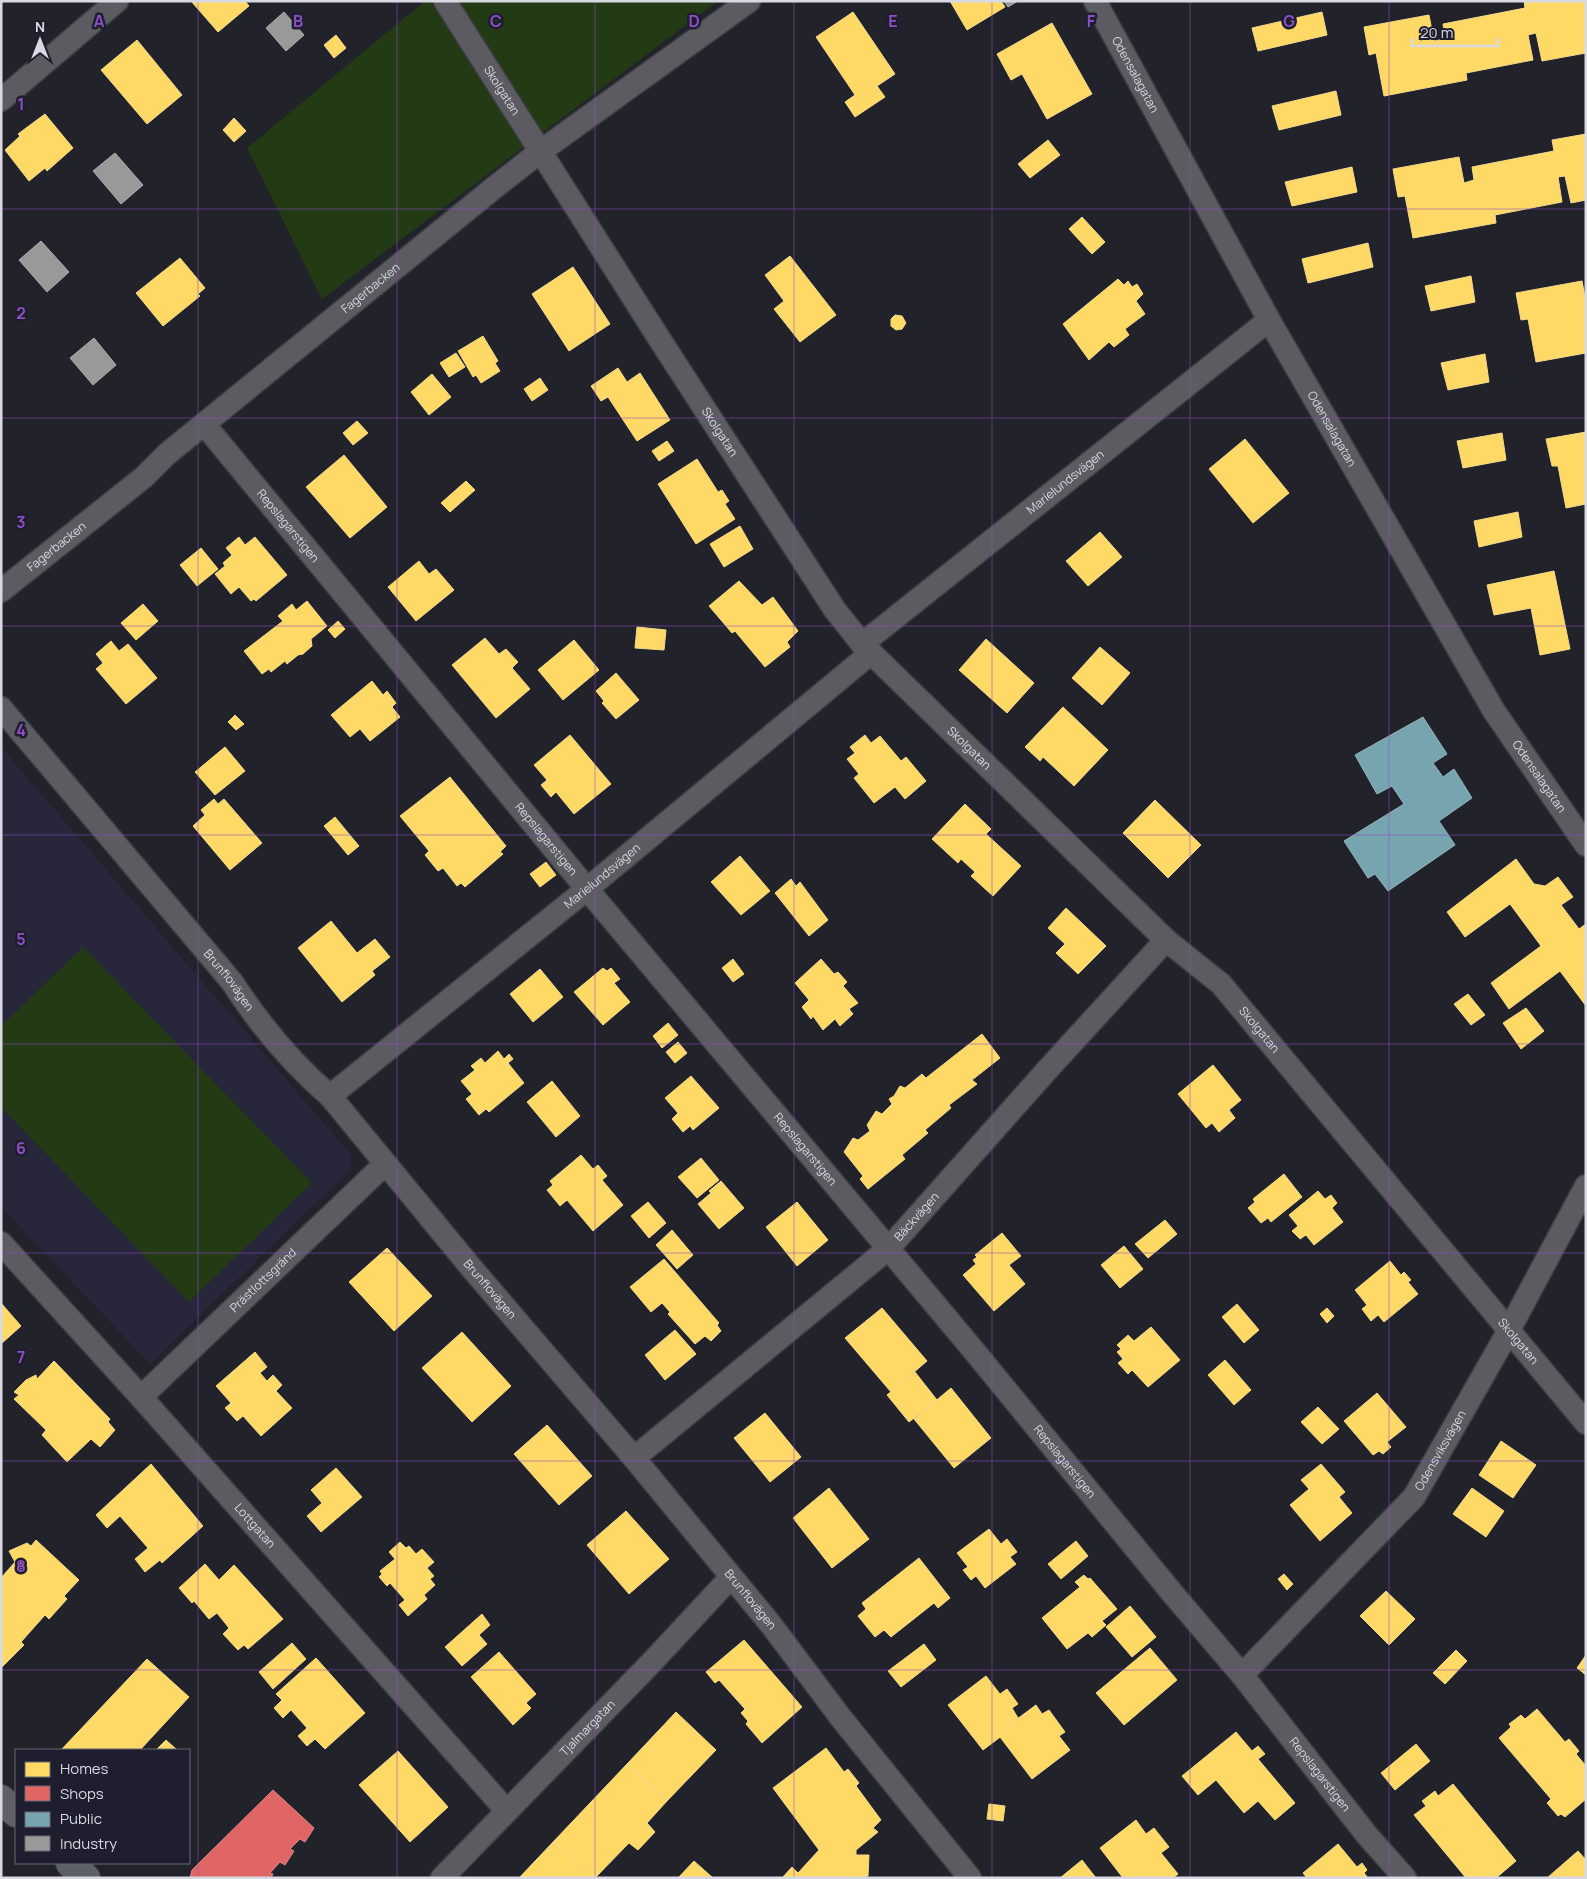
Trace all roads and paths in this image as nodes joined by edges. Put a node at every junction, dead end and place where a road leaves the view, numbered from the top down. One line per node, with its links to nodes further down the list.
1 (117, 1): 5 (street)
2 (445, 1): 6 (street, Skolgatan)
3 (749, 1): 6 (street, Fagerbacken)
4 (1095, 1): 7 (street, Odensalagatan)
5 (1, 100)
6 (541, 151): 8 (street, Fagerbacken); 10 (street, Skolgatan)
7 (1269, 320): 10 (street, Marielundsvägen); 12 (street, Odensalagatan)
8 (204, 424): 9 (street, Fagerbacken); 13 (street, Repslagarstigen)
9 (1, 591)
10 (867, 649): 13 (street, Marielundsvägen); 14 (street, Skolgatan)
11 (1, 708): 15 (street, Brunflovägen)
12 (1586, 845)
13 (587, 889): 15 (street, Marielundsvägen); 19 (street, Repslagarstigen)
14 (1166, 940): 19 (street, Bäckvägen); 20 (street, Skolgatan)
15 (330, 1096): 16 (street, Brunflovägen)
16 (385, 1164): 21 (street, Prästlottsgränd); 23 (street, Brunflovägen)
17 (1586, 1186): 20 (street, Odensviksvägen)
18 (1, 1243): 21 (street, Lottgatan)
19 (889, 1248): 23 (street, Bäckvägen); 25 (street, Repslagarstigen)
20 (1508, 1332): 22 (street, Skolgatan); 25 (street, Odensviksvägen)
21 (141, 1397): 27 (street, Lottgatan)
22 (1586, 1423)
23 (634, 1458): 24 (street, Brunflovägen)
24 (731, 1577): 27 (street, Tjalmargatan); 32 (street, Brunflovägen)
25 (1242, 1675): 33 (street, Repslagarstigen)
26 (1, 1799): 28 (main road)
27 (506, 1810): 31 (street, Tjalmargatan)
28 (15, 1812)
29 (71, 1864): 30 (main road)
30 (86, 1878)
31 (442, 1878)
32 (970, 1878)
33 (1404, 1878)

